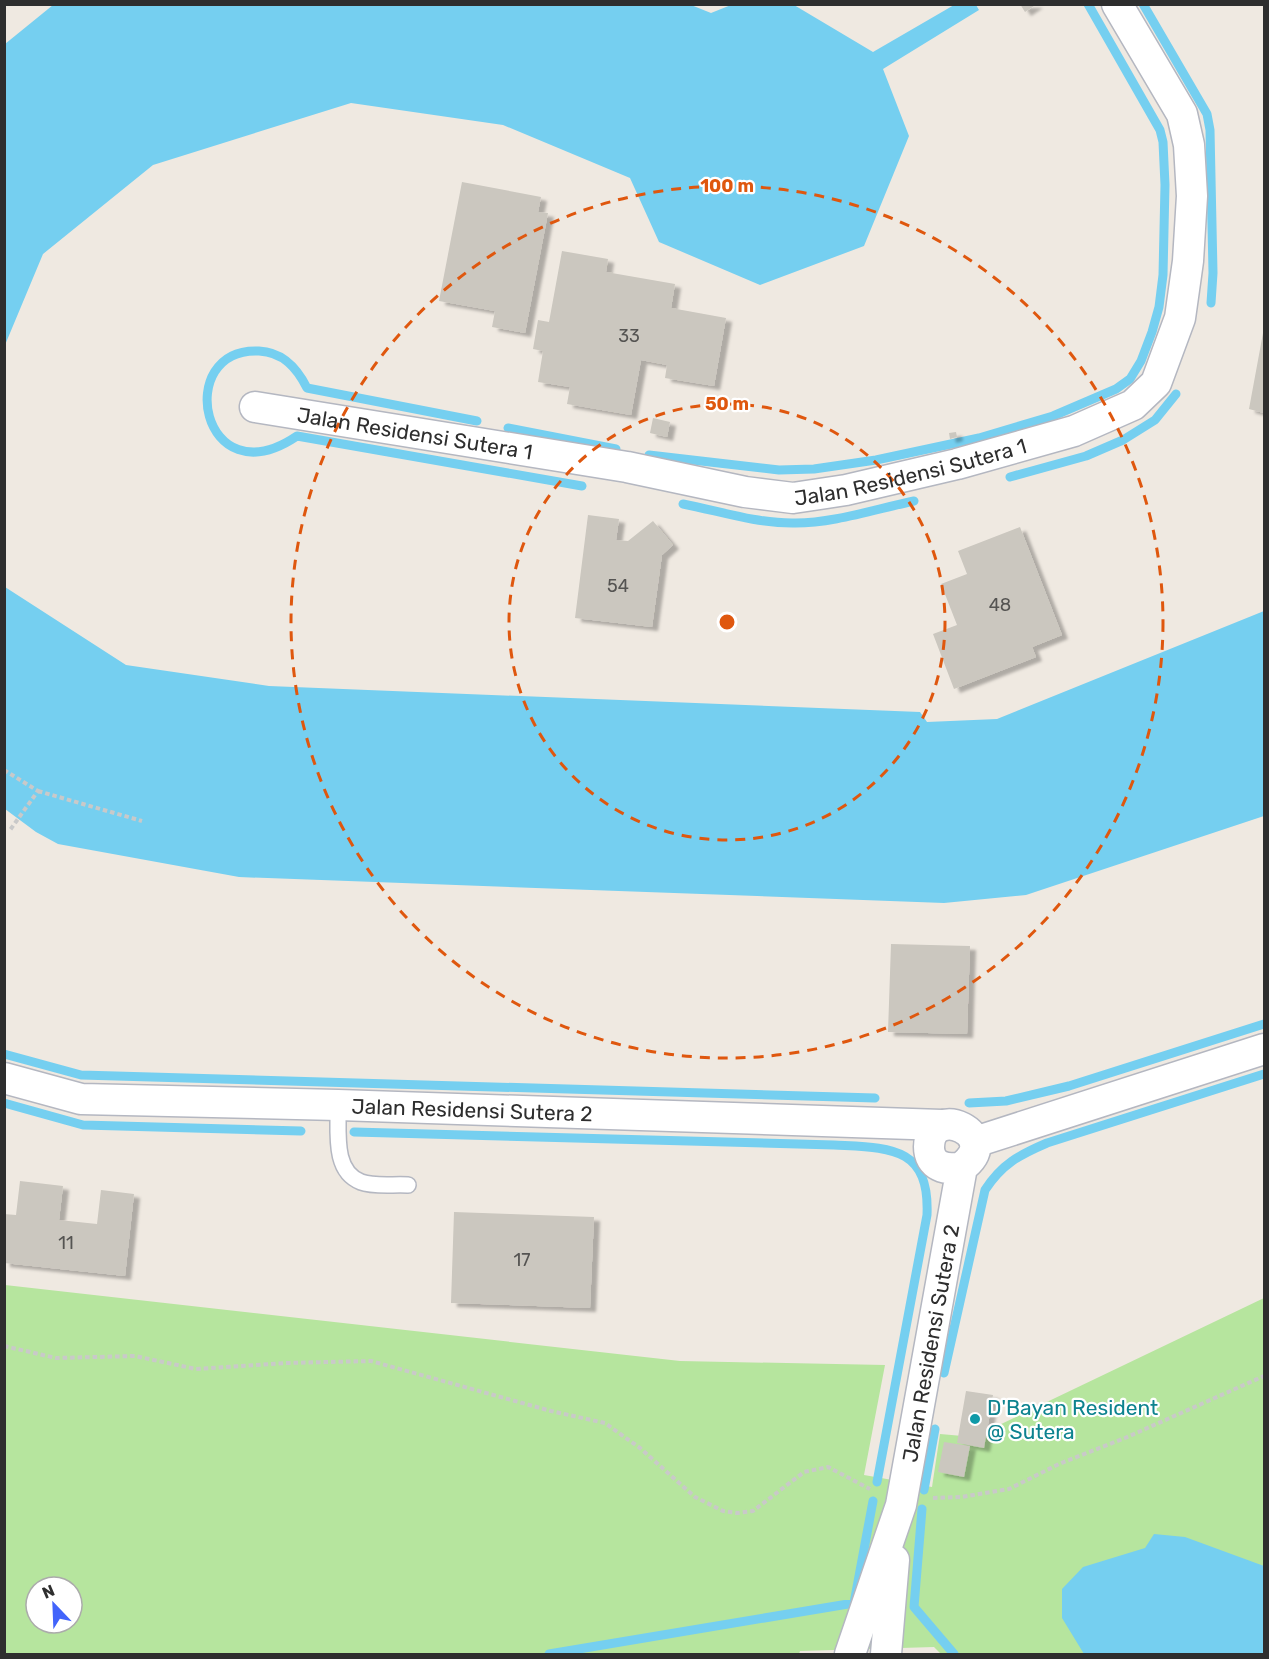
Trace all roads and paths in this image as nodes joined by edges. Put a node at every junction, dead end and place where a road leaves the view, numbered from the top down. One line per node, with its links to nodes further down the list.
1 (1117, 4): 2 (street, Jalan Residensi Sutera 1)
2 (255, 407)
3 (4, 770): 4 (path)
4 (38, 791): 5 (path); 6 (path)
5 (142, 821)
6 (10, 830)
7 (1264, 1049): 11 (street)
8 (4, 1078): 9 (street, Jalan Residensi Sutera 2)
9 (339, 1106): 10 (street, Jalan Residensi Sutera 2); 12 (lane)
10 (942, 1125): 11 (street, Jalan Residensi Sutera 2); 11 (street)
11 (968, 1154): 17 (street, Jalan Residensi Sutera 2)
12 (408, 1185)
13 (4, 1346): 15 (path)
14 (1264, 1376): 16 (path)
15 (870, 1489)
16 (928, 1498)
17 (898, 1518): 18 (street, Jalan Residensi Sutera 2); 19 (street, Jalan Residensi Sutera 2)
18 (850, 1654)
19 (886, 1654)

